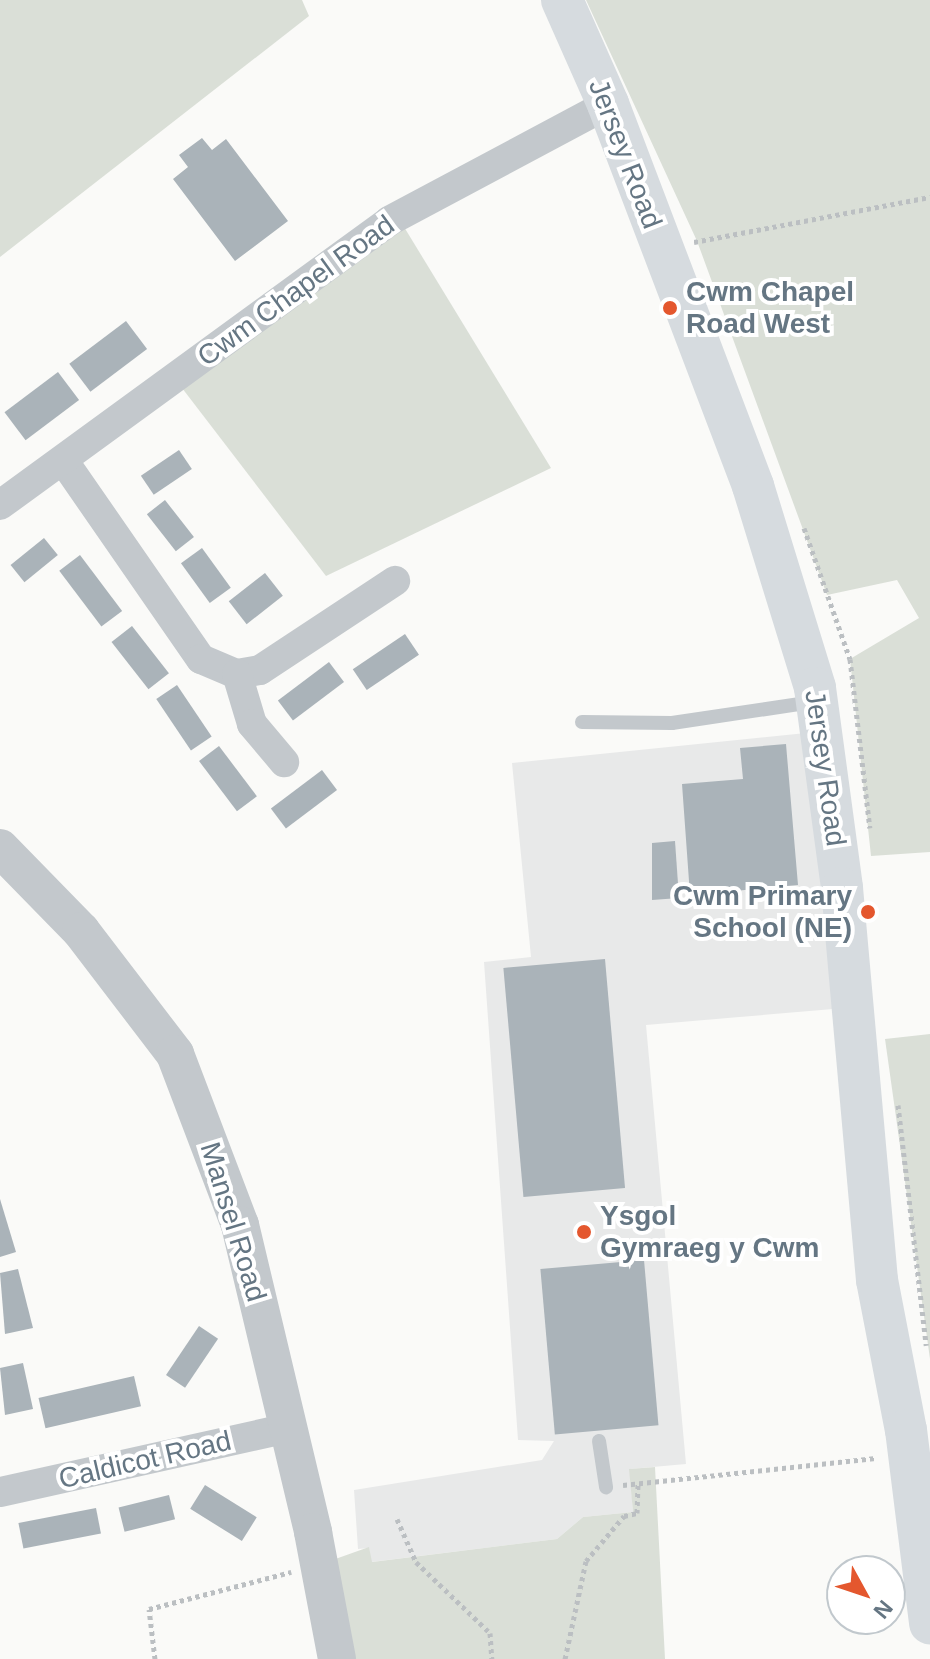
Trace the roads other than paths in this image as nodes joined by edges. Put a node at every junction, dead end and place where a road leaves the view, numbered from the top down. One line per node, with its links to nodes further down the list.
1 (562, 0): 2 (main road, Jersey Road)
2 (608, 104): 3 (street, Cwm Chapel Road); 7 (main road, Jersey Road)
3 (63, 460): 4 (street, Cwm Chapel Road); 6 (street)
4 (0, 505)
5 (395, 581): 6 (street)
6 (237, 674): 9 (street)
7 (817, 701): 8 (lane); 15 (main road, Jersey Road)
8 (582, 722)
9 (284, 762)
10 (0, 848): 11 (street, Mansel Road)
11 (289, 1428): 14 (street, Caldicot Road); 16 (street, Mansel Road)
12 (599, 1441): 13 (lane)
13 (606, 1487)
14 (0, 1492)
15 (930, 1624)
16 (337, 1659)

